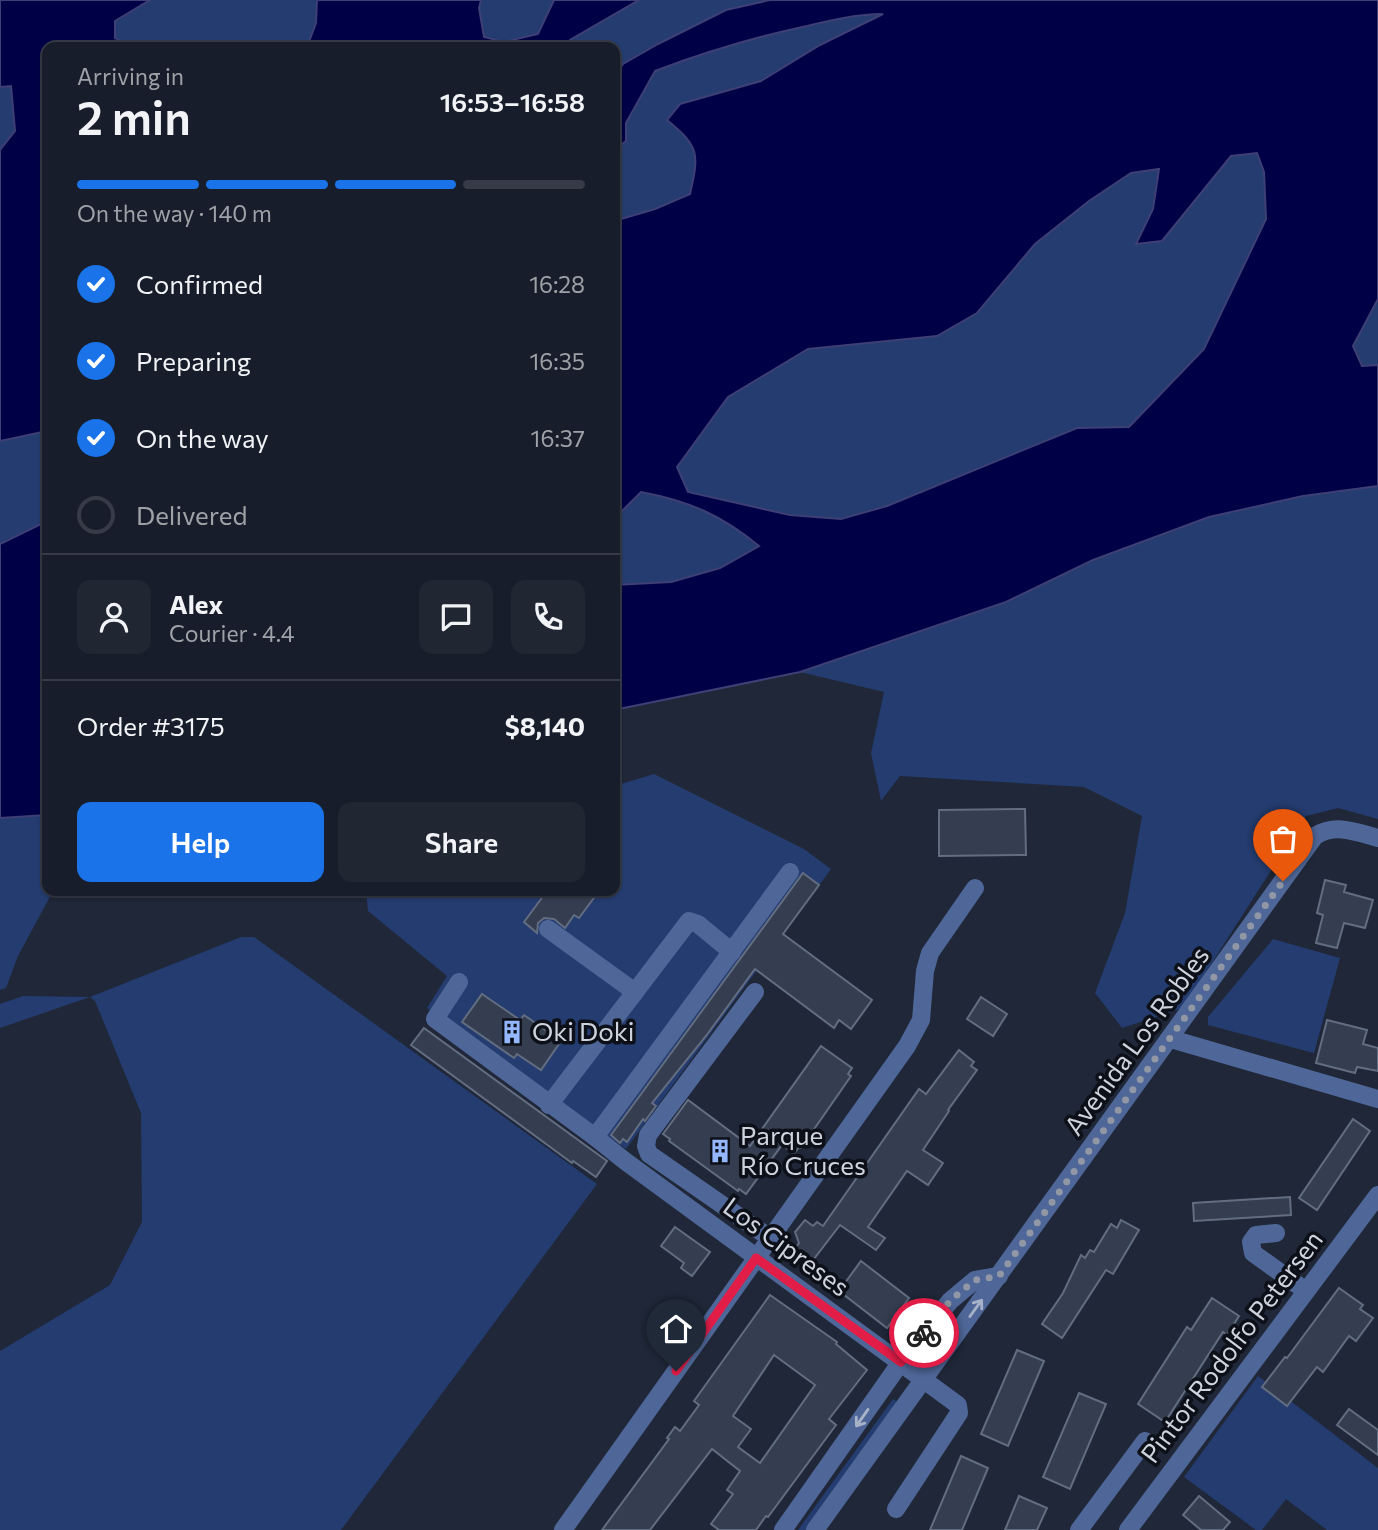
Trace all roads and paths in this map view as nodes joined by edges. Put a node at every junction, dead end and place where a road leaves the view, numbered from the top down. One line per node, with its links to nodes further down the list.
1 (1378, 838): 9 (street, Avenida Los Robles)
2 (790, 872): 5 (street)
3 (975, 888): 15 (street)
4 (548, 929): 7 (street)
5 (732, 952): 7 (street); 12 (street)
6 (459, 982): 11 (street, Los Cipreses)
7 (635, 992): 11 (street)
8 (755, 992): 15 (street)
9 (1171, 1039): 10 (street); 17 (street, Avenida Los Robles)
10 (1378, 1099)
11 (549, 1105): 12 (street, Los Cipreses)
12 (595, 1137): 16 (street, Los Cipreses)
13 (1378, 1195): 18 (street, Pintor Rodolfo Petersen)
14 (1276, 1233): 18 (street)
15 (770, 1238): 16 (street)
16 (756, 1258): 19 (street, Los Cipreses); 23 (street)
17 (999, 1276): 19 (street); 20 (street, Avenida Los Robles, one-way to 17)
18 (1306, 1291): 27 (street, Pintor Rodolfo Petersen)
19 (901, 1362): 20 (street, Los Cipreses); 24 (street, one-way to 24)
20 (923, 1378): 22 (street, Los Cipreses); 25 (street, Avenida Los Robles)
21 (1144, 1441): 26 (street)
22 (896, 1509)
23 (563, 1530)
24 (783, 1530)
25 (815, 1530)
26 (1079, 1530)
27 (1128, 1530)

